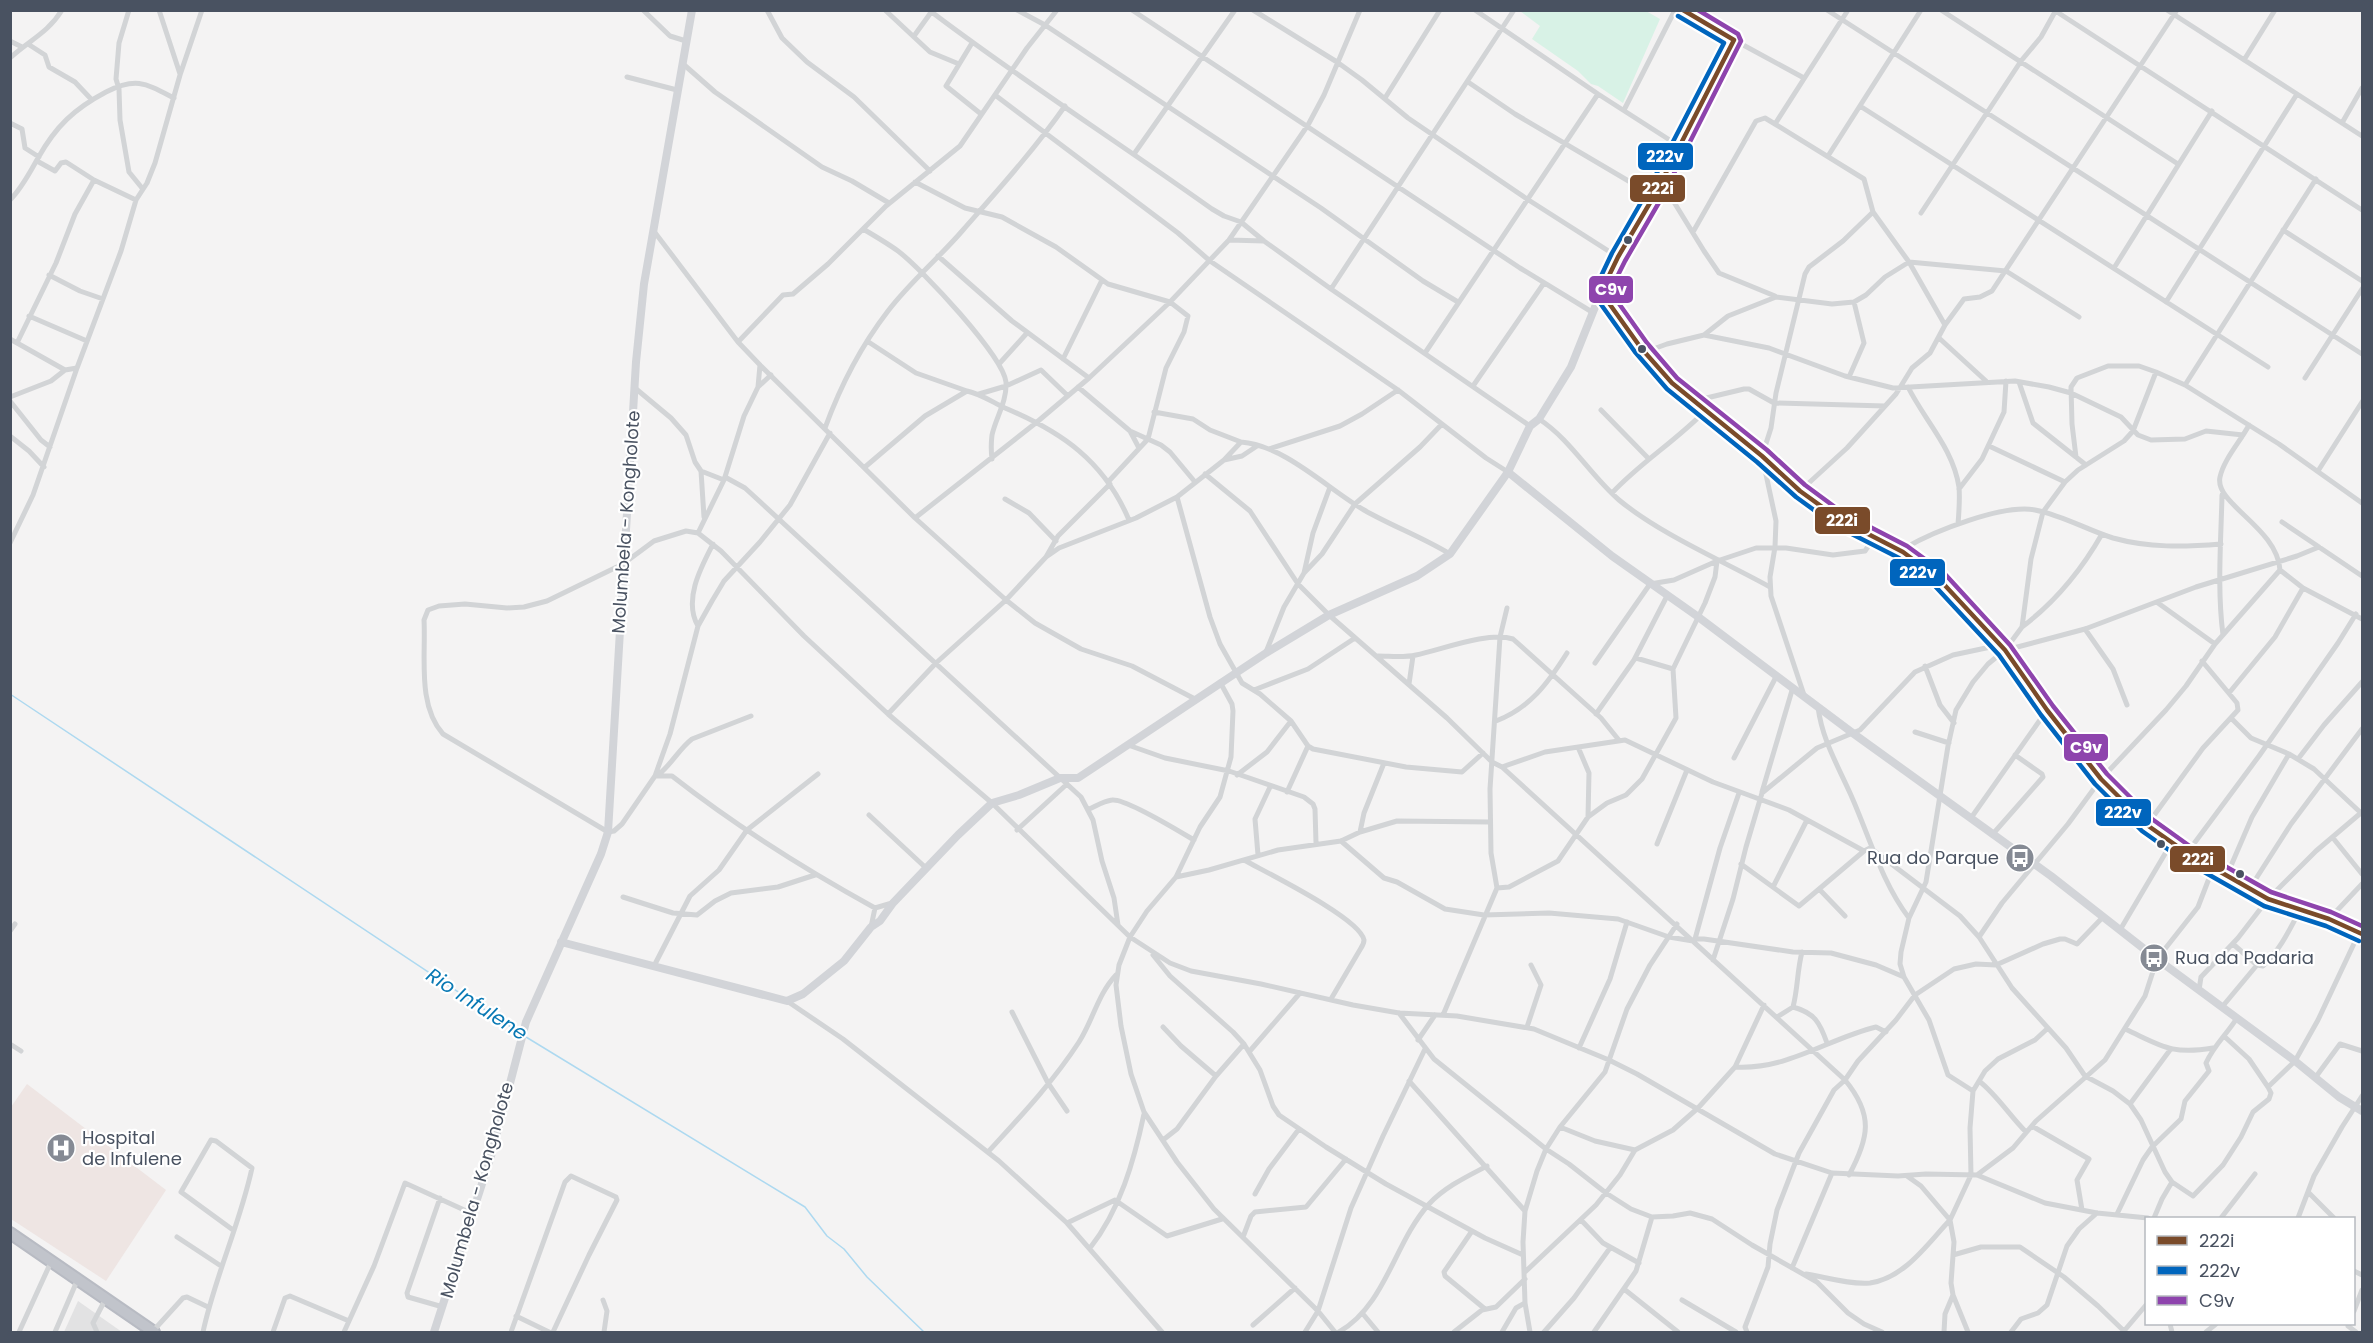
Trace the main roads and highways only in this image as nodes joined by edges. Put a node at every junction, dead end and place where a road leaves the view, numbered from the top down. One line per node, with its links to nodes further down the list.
1 (11, 1233): 2 (highway)
2 (153, 1332)

